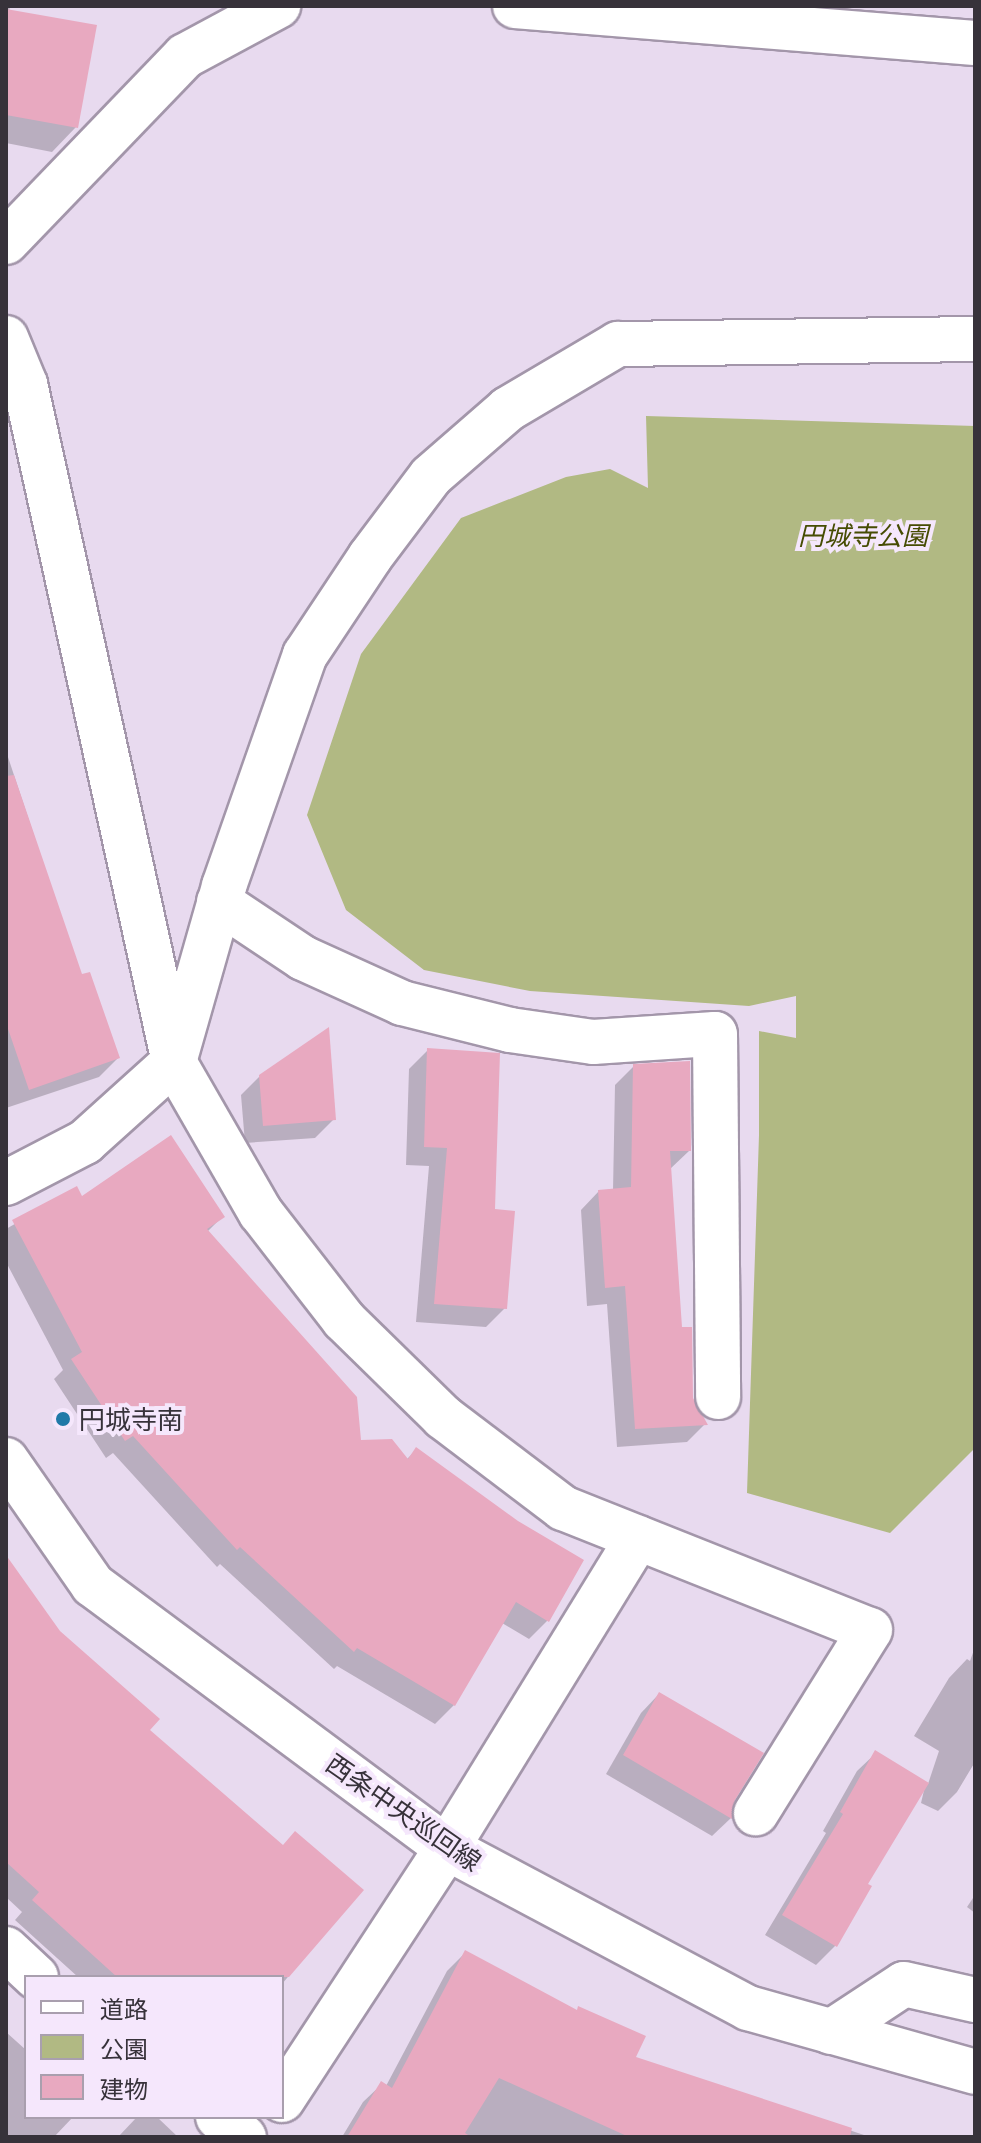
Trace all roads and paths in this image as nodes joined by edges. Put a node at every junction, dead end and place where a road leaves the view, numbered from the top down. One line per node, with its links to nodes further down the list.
1 (278, 6): 4 (street)
2 (515, 6): 3 (street)
3 (975, 43)
4 (6, 242)
5 (6, 338): 8 (street)
6 (975, 339): 7 (street)
7 (219, 902): 8 (street); 10 (street)
8 (174, 1062): 9 (street); 12 (street)
9 (6, 1183)
10 (718, 1397)
11 (6, 1460): 14 (street, 西条中央巡回線)
12 (638, 1538): 13 (street); 14 (street)
13 (756, 1813)
14 (447, 1848): 18 (street, 西条中央巡回線); 20 (street)
15 (6, 1949): 16 (street)
16 (34, 1975)
17 (975, 2000): 18 (street)
18 (831, 2032): 19 (street, 西条中央巡回線)
19 (975, 2072)
20 (284, 2097)
21 (221, 2119): 23 (street)
22 (270, 2119): 24 (street)
23 (244, 2137)
24 (258, 2137)

